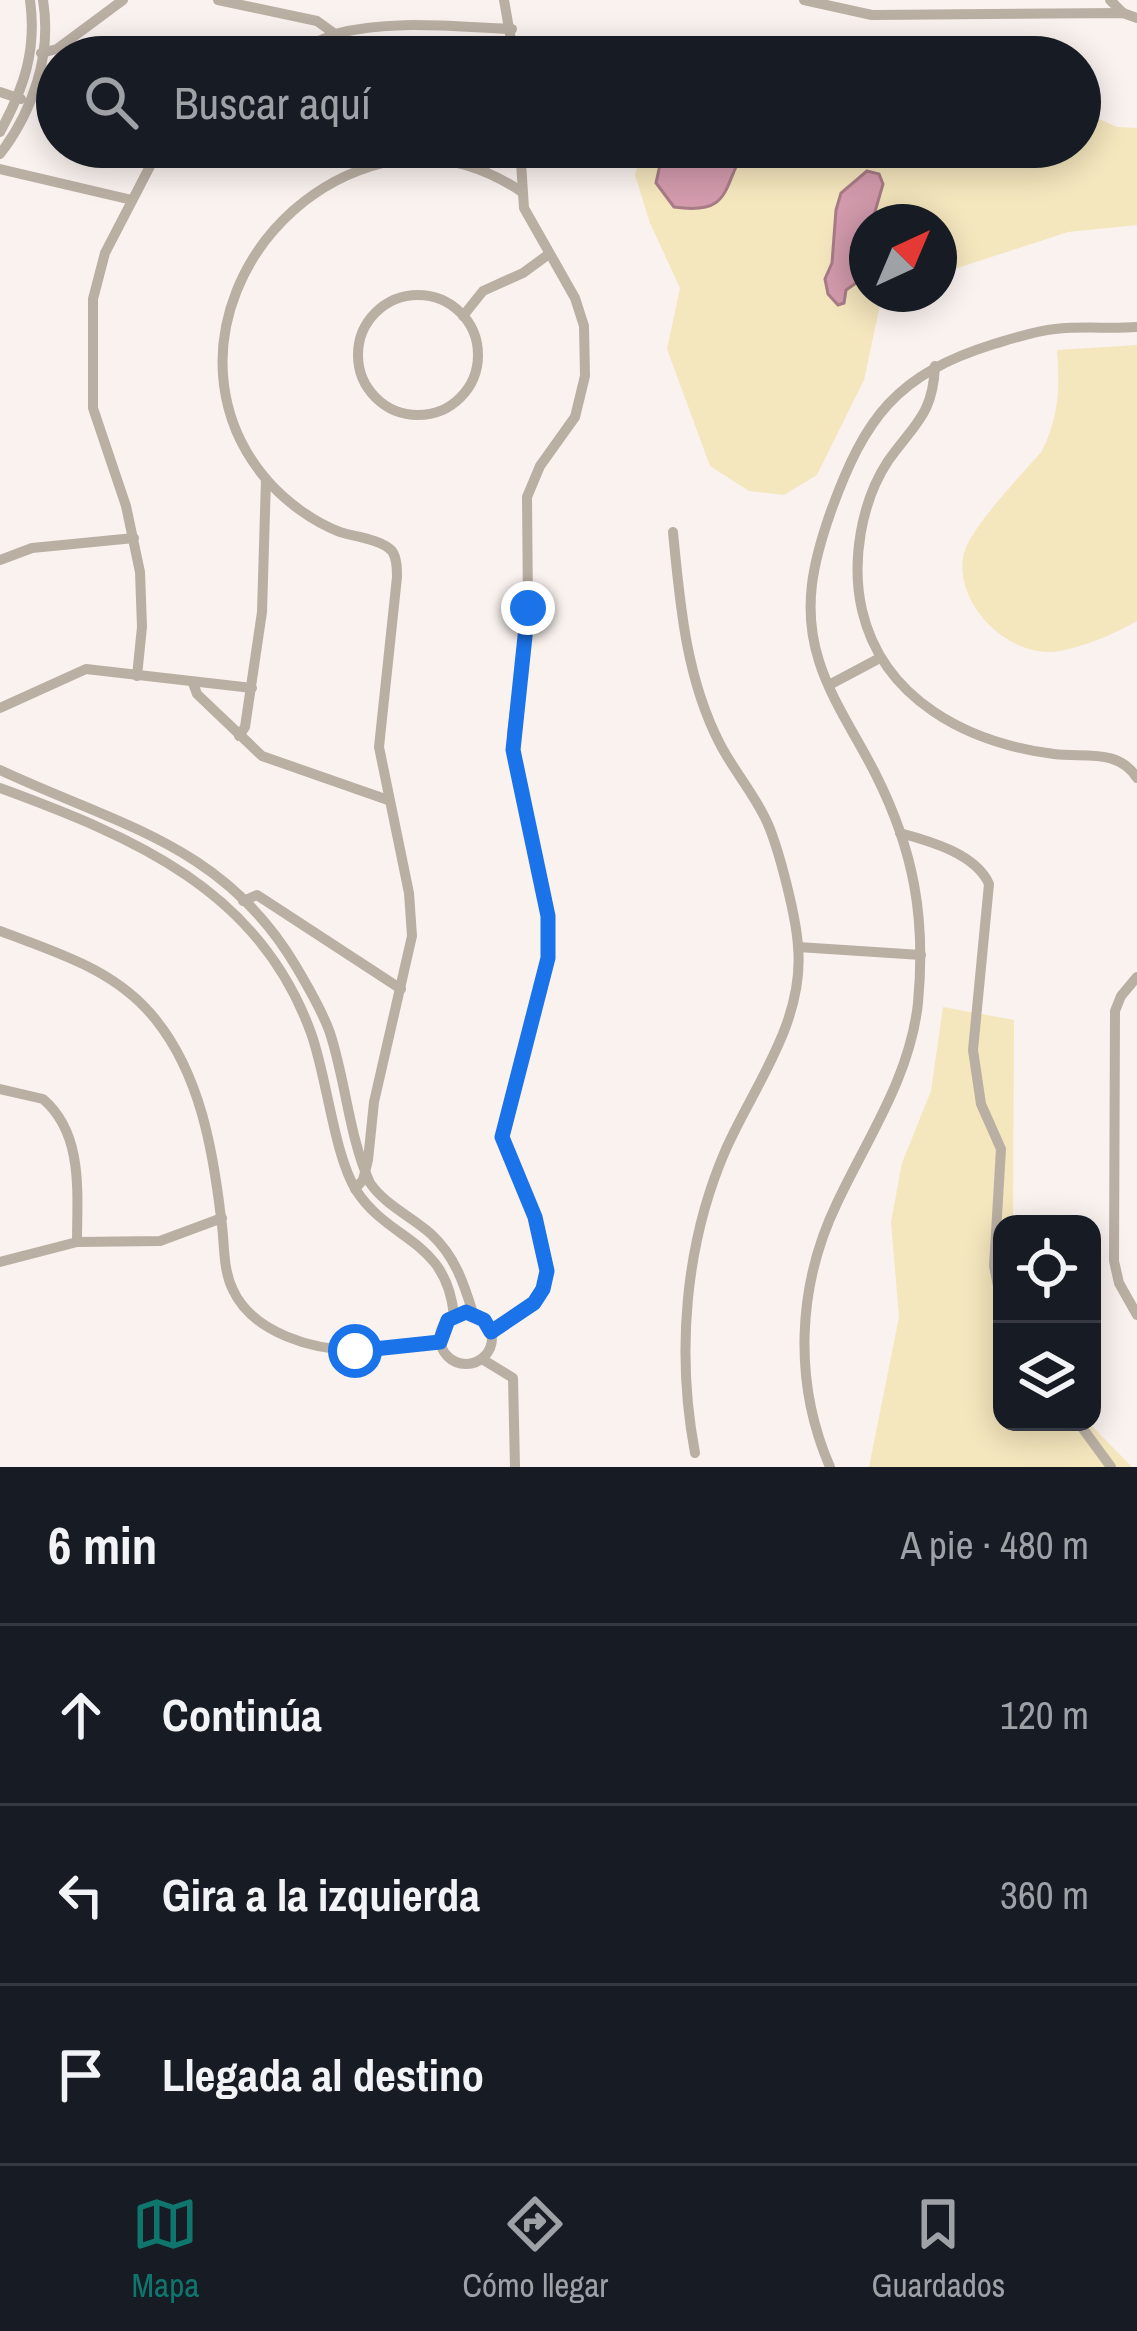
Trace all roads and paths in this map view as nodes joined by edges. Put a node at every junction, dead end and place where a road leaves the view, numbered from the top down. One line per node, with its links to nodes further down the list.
1 (30, 0): 18 (street)
2 (43, 0): 14 (street)
3 (123, 0): 15 (street)
4 (218, 0): 13 (street)
5 (504, 0): 12 (street)
6 (804, 0): 10 (street)
7 (1069, 0): 10 (street)
8 (1110, 0): 9 (street)
9 (1123, 13): 10 (street); 11 (street)
10 (1057, 14)
11 (1137, 17)
12 (512, 29): 13 (street); 17 (street)
13 (335, 34): 16 (street)
14 (39, 36)
15 (75, 36)
16 (330, 36)
17 (512, 36)
18 (36, 45)
19 (36, 56): 21 (street)
20 (0, 92): 21 (street)
21 (24, 101): 22 (street); 23 (street)
22 (0, 132)
23 (0, 154)
24 (149, 168): 32 (street)
25 (365, 168): 37 (street)
26 (476, 168): 30 (street)
27 (499, 168): 30 (street)
28 (521, 168): 31 (street)
29 (0, 169): 32 (street)
30 (487, 172): 31 (street)
31 (522, 192): 33 (street)
32 (132, 200): 39 (street)
33 (549, 254): 34 (street); 70 (street)
34 (463, 316): 34 (street)
35 (1137, 327): 36 (street)
36 (935, 366): 41 (street); 44 (street)
37 (266, 478): 45 (street); 51 (street)
38 (673, 532): 56 (street)
39 (134, 538): 40 (street); 42 (street)
40 (0, 560)
41 (878, 659): 44 (street); 49 (street)
42 (137, 676): 43 (street); 46 (street)
43 (193, 683): 45 (street); 47 (street)
44 (829, 685): 52 (street)
45 (252, 688): 47 (street)
46 (0, 708)
47 (239, 736): 51 (street)
48 (0, 770): 53 (street)
49 (1137, 778)
50 (0, 788): 54 (street)
51 (388, 800): 59 (street)
52 (900, 833): 57 (street); 63 (street)
53 (245, 898): 54 (street); 59 (street); 61 (street)
54 (235, 911): 62 (street)
55 (0, 931): 64 (street)
56 (798, 947): 57 (street); 74 (street)
57 (921, 955): 76 (street)
58 (1137, 977): 69 (street)
59 (401, 989): 61 (street)
60 (0, 1089): 65 (street)
61 (365, 1172): 62 (street); 67 (street)
62 (355, 1189): 68 (street)
63 (997, 1215)
64 (221, 1218): 65 (street); 71 (street)
65 (77, 1242): 66 (street)
66 (0, 1262)
67 (473, 1313): 68 (street); 70 (street)
68 (454, 1315): 71 (street)
69 (1137, 1315)
70 (491, 1332): 72 (street)
71 (440, 1342): 72 (street)
72 (482, 1359): 75 (street)
73 (1085, 1431): 77 (street)
74 (695, 1453)
75 (515, 1467)
76 (830, 1467)
77 (1112, 1467)

